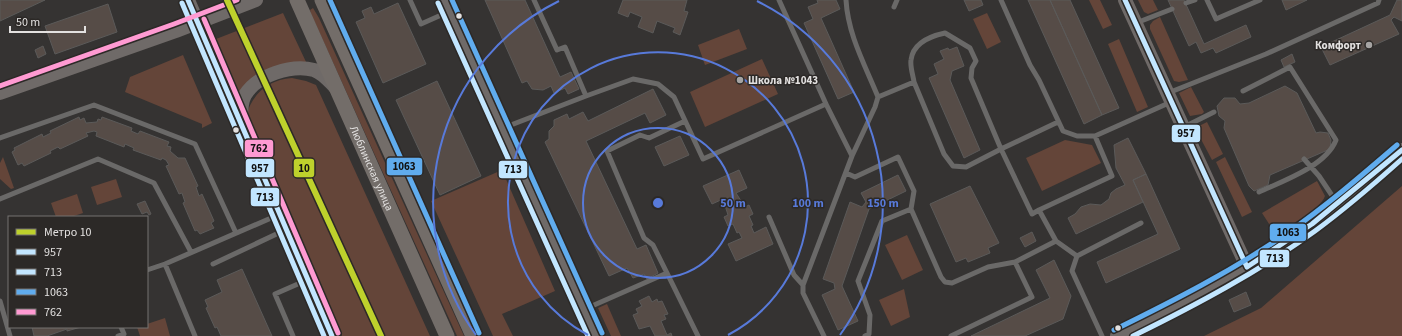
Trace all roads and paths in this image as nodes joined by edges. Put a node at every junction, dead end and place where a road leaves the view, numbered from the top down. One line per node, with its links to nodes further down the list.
1 (188, 0): 20 (street)
2 (256, 0): 20 (street)
3 (297, 0): 23 (main road, Люблинская улица)
4 (322, 0): 76 (main road)
5 (410, 0): 17 (lane)
6 (534, 0): 26 (lane)
7 (779, 0): 29 (lane)
8 (846, 0): 27 (lane)
9 (897, 0): 18 (lane)
10 (1001, 0): 33 (lane)
11 (1125, 0): 21 (street)
12 (1195, 0): 16 (lane)
13 (1207, 0): 14 (lane)
14 (1260, 0)
15 (1379, 0): 28 (lane)
16 (1186, 3)
17 (446, 6): 35 (street)
18 (894, 6)
19 (1172, 9): 21 (lane)
20 (198, 22): 25 (street); 31 (street)
21 (1135, 23): 28 (street)
22 (914, 82): 27 (lane); 38 (lane); 38 (lane)
23 (337, 89): 31 (street); 75 (main road, Люблинская улица)
24 (1243, 91): 42 (lane)
25 (0, 93)
26 (586, 96): 32 (lane); 35 (lane)
27 (878, 97): 40 (lane)
28 (1169, 98): 34 (street); 36 (lane)
29 (826, 104): 32 (lane); 40 (lane)
30 (1214, 112): 34 (lane)
31 (241, 121): 49 (street)
32 (685, 121): 62 (lane)
33 (1058, 122): 36 (lane); 38 (lane)
34 (1183, 127): 60 (street)
35 (502, 129): 67 (street)
36 (1095, 136): 48 (lane)
37 (0, 138): 53 (lane)
38 (1001, 149): 48 (lane)
39 (1402, 150): 46 (street)
40 (852, 156): 43 (lane)
41 (1304, 159): 42 (lane)
42 (1311, 167): 44 (lane); 46 (lane)
43 (846, 173): 47 (lane); 64 (lane)
44 (1259, 192)
45 (0, 199): 55 (lane)
46 (1337, 204): 60 (street)
47 (911, 209): 57 (lane); 69 (lane)
48 (1039, 210): 54 (lane)
49 (279, 214): 52 (street); 53 (lane)
50 (769, 217): 64 (lane)
51 (1141, 223): 56 (lane)
52 (285, 230): 59 (lane); 63 (street)
53 (236, 233): 55 (lane)
54 (1056, 241): 56 (lane); 57 (lane)
55 (191, 252): 58 (lane)
56 (1077, 256): 81 (lane)
57 (1015, 262): 80 (lane)
58 (165, 264): 61 (lane); 72 (lane)
59 (213, 264)
60 (1247, 267): 82 (street)
61 (148, 270)
62 (667, 272): 67 (lane); 78 (lane)
63 (307, 280): 73 (lane); 74 (street)
64 (803, 285): 79 (lane)
65 (0, 301): 66 (lane)
66 (1, 308): 70 (lane)
67 (584, 309): 77 (street)
68 (122, 328): 71 (lane)
69 (868, 335)
70 (10, 336)
71 (118, 336)
72 (195, 336)
73 (293, 336)
74 (332, 336)
75 (447, 336)
76 (472, 336)
77 (596, 336)
78 (698, 336)
79 (824, 336)
80 (951, 336)
81 (1102, 336)
82 (1117, 336)

